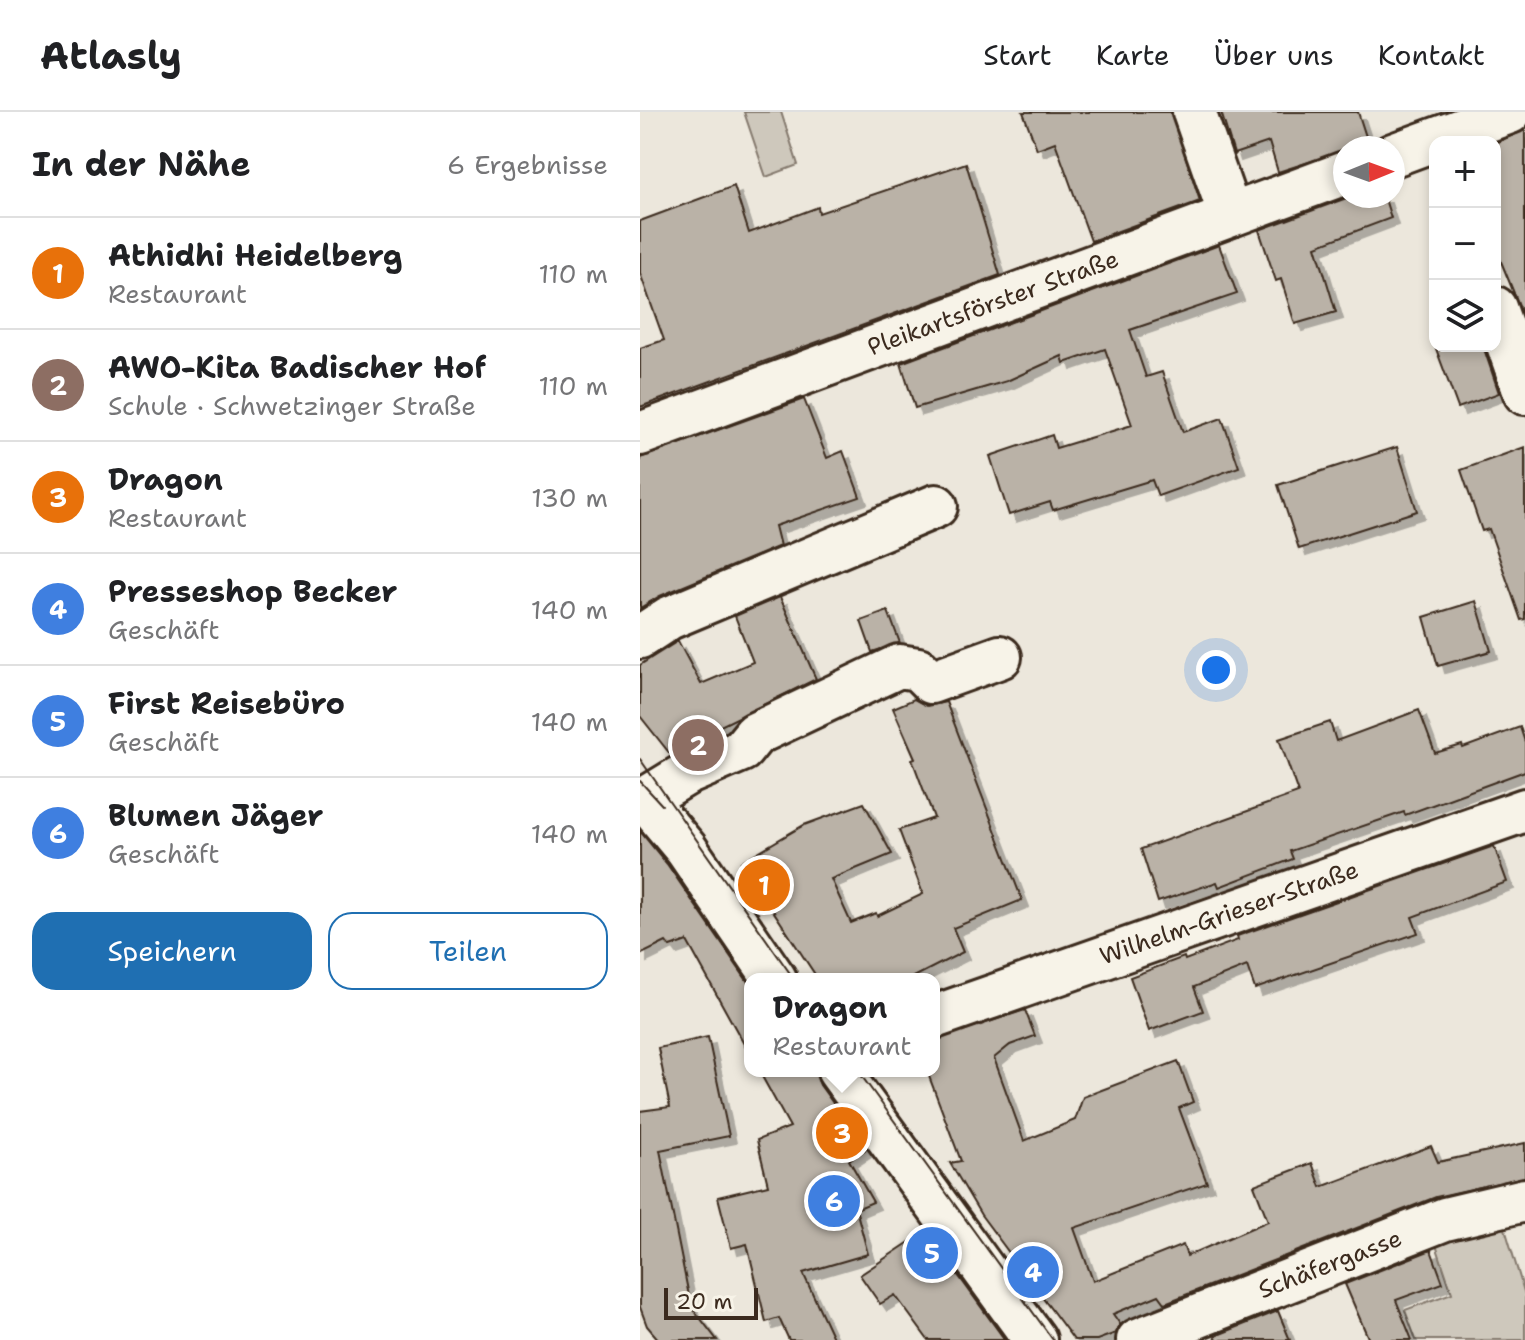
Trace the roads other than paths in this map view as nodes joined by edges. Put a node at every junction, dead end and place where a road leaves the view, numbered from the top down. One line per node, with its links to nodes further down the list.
1 (1194, 112): 7 (street)
2 (1510, 112): 3 (street)
3 (1449, 136)
4 (1429, 143): 5 (street)
5 (1405, 151)
6 (1333, 177): 7 (street, Pleikartsförster Straße)
7 (1230, 215): 10 (street, Pleikartsförster Straße)
8 (1501, 323): 9 (street)
9 (1521, 373)
10 (640, 434)
11 (936, 506): 12 (street)
12 (640, 637)
13 (1000, 657): 14 (street)
14 (642, 793): 16 (street)
15 (1525, 810): 17 (street, Wilhelm-Grieser-Straße)
16 (771, 973)
17 (940, 1015)
18 (843, 1077): 20 (street)
19 (1525, 1200): 21 (street, Schäfergasse)
20 (1035, 1340)
21 (1138, 1340)

